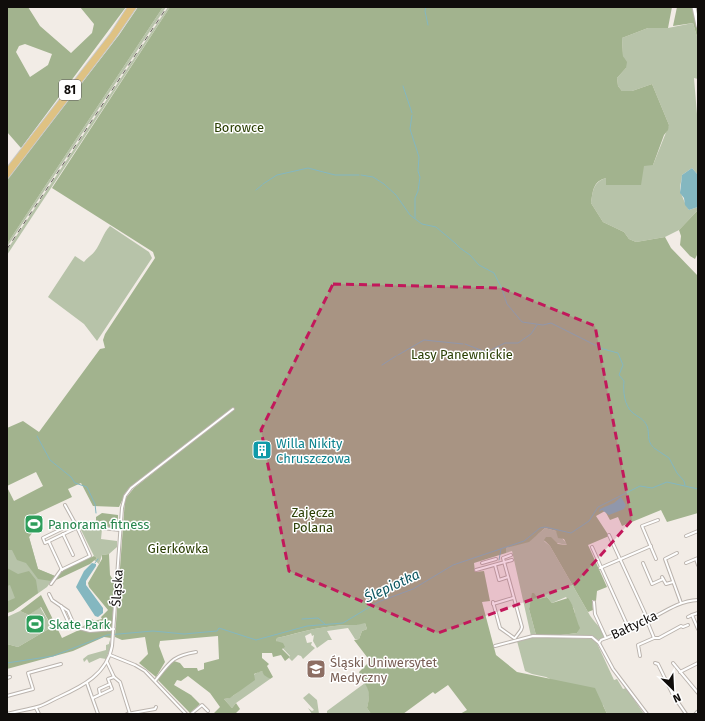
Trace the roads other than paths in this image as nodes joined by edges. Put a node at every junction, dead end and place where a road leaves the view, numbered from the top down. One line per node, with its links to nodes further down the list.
1 (130, 7): 5 (main road, 81)
2 (134, 7): 6 (main road, 81)
3 (694, 7): 4 (street)
4 (698, 26)
5 (7, 171)
6 (7, 176)
7 (233, 409): 12 (street, Śląska)
8 (65, 505): 10 (street)
9 (658, 520): 18 (street)
10 (74, 523): 11 (street); 17 (street)
11 (76, 526): 12 (street); 14 (street); 37 (street)
12 (120, 530): 56 (street, Śląska)
13 (698, 531): 16 (street)
14 (63, 534): 17 (street); 21 (street)
15 (609, 535): 24 (street)
16 (686, 536)
17 (49, 541): 37 (street)
18 (651, 546): 24 (street); 25 (street)
19 (592, 547): 36 (street)
20 (678, 553): 40 (street)
21 (73, 555)
22 (511, 555): 29 (street)
23 (496, 559): 28 (street)
24 (621, 559): 36 (street); 53 (street)
25 (656, 559)
26 (697, 559): 32 (street); 34 (street)
27 (512, 560): 29 (street)
28 (485, 562): 30 (street); 35 (street)
29 (504, 562): 33 (street); 39 (street)
30 (482, 563)
31 (643, 563): 41 (street)
32 (686, 563)
33 (495, 565): 35 (street); 39 (street)
34 (698, 565)
35 (487, 567): 38 (street)
36 (600, 568): 57 (street)
37 (61, 570): 42 (street)
38 (476, 570)
39 (508, 577): 45 (street)
40 (673, 582): 41 (street); 48 (street)
41 (665, 583): 43 (street)
42 (52, 584)
43 (666, 587)
44 (49, 594): 49 (street)
45 (514, 598): 61 (street); 61 (street)
46 (698, 600): 48 (street, Bałtycka)
47 (594, 602): 59 (street)
48 (681, 602): 53 (street, Bałtycka)
49 (61, 606): 55 (street); 55 (street)
50 (698, 613): 51 (street)
51 (692, 615): 52 (street); 58 (street)
52 (688, 617)
53 (648, 621): 57 (street, Bałtycka); 60 (street)
54 (688, 625): 60 (street, Bałtycka)
55 (75, 627): 56 (street)
56 (114, 629): 65 (street, Śląska)
57 (629, 629): 59 (street, Bałtycka)
58 (698, 629)
59 (606, 638): 62 (street, Bałtycka)
60 (654, 638): 66 (street, Bałtycka)
61 (515, 639): 62 (street, Bałtycka); 63 (street, Bałtycka)
62 (599, 643): 90 (street)
63 (495, 646)
64 (196, 652): 74 (street)
65 (110, 655): 67 (street, Śląska); 74 (street)
66 (640, 656)
67 (107, 662): 73 (street); 75 (street, Śląska)
68 (655, 663): 91 (street)
69 (673, 663): 72 (street)
70 (698, 663): 72 (street)
71 (61, 664): 79 (street)
72 (680, 672): 77 (street)
73 (114, 677): 76 (street); 87 (street)
74 (154, 681): 88 (street)
75 (87, 683): 80 (street); 82 (street, Śląska)
76 (110, 684): 78 (street); 78 (street)
77 (698, 693)
78 (100, 694): 80 (street)
79 (7, 696)
80 (93, 698): 86 (street)
81 (156, 707): 87 (street)
82 (36, 708): 84 (street, Śląska); 85 (street)
83 (208, 711): 89 (street)
84 (7, 714)
85 (39, 714)
86 (98, 714)
87 (129, 714)
88 (186, 714)
89 (191, 714)
90 (647, 714)
91 (686, 714)

